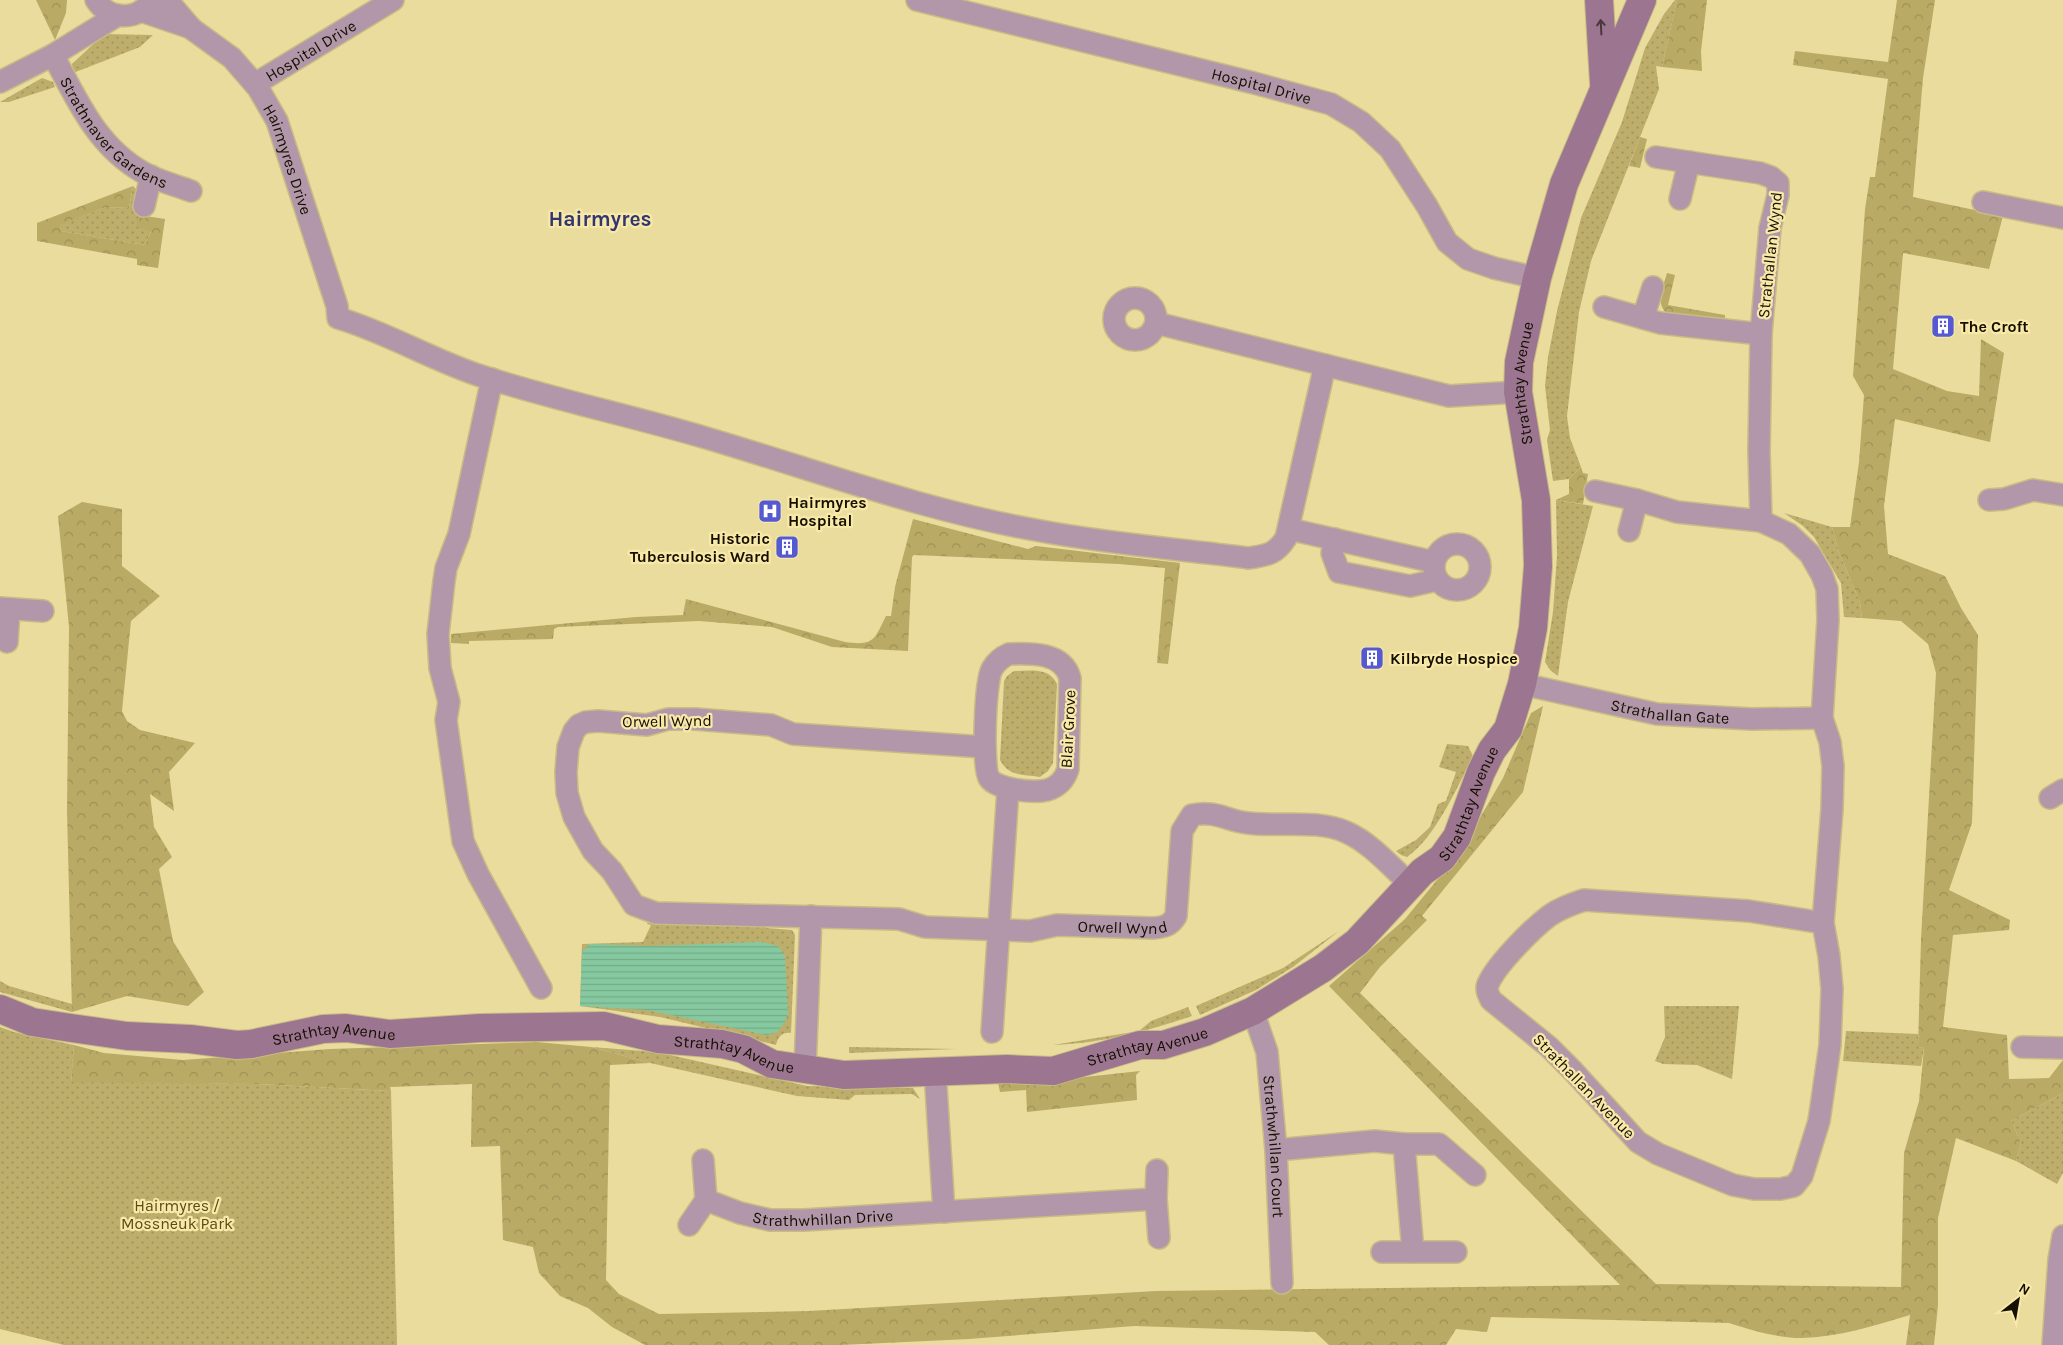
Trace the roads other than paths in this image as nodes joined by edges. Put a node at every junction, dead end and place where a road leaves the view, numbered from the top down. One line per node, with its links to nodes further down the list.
1 (94, 0): 10 (street); 12 (street)
2 (167, 0): 11 (street, Hairmyres Drive)
3 (392, 0): 15 (street, Hospital Drive)
4 (917, 0): 25 (street, Hospital Drive)
5 (1599, 0): 16 (street, Strathtay Avenue, one-way to 5)
6 (1606, 0): 7 (street)
7 (1624, 0)
8 (1642, 0): 16 (street, Strathtay Avenue)
9 (147, 6): 10 (street); 11 (street, Hairmyres Drive)
10 (118, 15): 12 (street)
11 (192, 29): 15 (street, Hairmyres Drive)
12 (72, 42): 13 (street)
13 (53, 55): 14 (street); 19 (street, Strathnaver Gardens)
14 (0, 82)
15 (255, 84): 32 (street, Hairmyres Drive)
16 (1604, 89): 25 (street, Strathtay Avenue)
17 (1656, 157): 18 (street, Strathallan Wynd)
18 (1689, 162): 21 (street); 30 (street, Strathallan Wynd)
19 (151, 176): 20 (street, Strathnaver Gardens); 23 (street)
20 (191, 191)
21 (1680, 198)
22 (1983, 202): 24 (street)
23 (144, 206)
24 (2063, 218)
25 (1537, 278): 33 (street, Strathtay Avenue)
26 (1653, 287): 28 (street)
27 (1604, 307): 28 (street, Strathallan Wynd)
28 (1644, 318): 30 (street, Strathallan Wynd)
29 (1156, 323): 31 (street)
30 (1761, 334): 38 (street, Strathallan Wynd)
31 (1325, 365): 33 (street); 39 (street)
32 (492, 379): 39 (street); 53 (street)
33 (1518, 392): 45 (street, Strathtay Avenue)
34 (1595, 491): 36 (street)
35 (2063, 495): 37 (street)
36 (1637, 500): 38 (street); 40 (street)
37 (1989, 500)
38 (1761, 521): 46 (street)
39 (1289, 529): 41 (street)
40 (1629, 531)
41 (1335, 540): 41 (street)
42 (4, 609): 43 (street); 44 (street)
43 (43, 611)
44 (7, 642)
45 (1522, 684): 46 (street, Strathallan Gate); 49 (street, Strathtay Avenue)
46 (1822, 718): 51 (street, Strathallan Avenue)
47 (984, 747): 48 (street, Blair Grove); 48 (street, Blair Grove); 50 (street, Orwell Wynd)
48 (1008, 788): 52 (street)
49 (1411, 885): 52 (street, Orwell Wynd); 55 (street, Strathtay Avenue)
50 (811, 916): 52 (street, Orwell Wynd); 59 (street)
51 (1823, 923): 51 (street, Strathallan Avenue)
52 (998, 929): 56 (street)
53 (541, 988)
54 (0, 1009): 59 (street, Strathtay Avenue)
55 (1253, 1011): 60 (street, Strathtay Avenue); 62 (street, Strathwhillan Court)
56 (992, 1032)
57 (2022, 1047): 58 (street)
58 (2063, 1048)
59 (805, 1070): 60 (street, Strathtay Avenue)
60 (935, 1071): 68 (street)
61 (1404, 1144): 62 (street); 65 (street); 73 (street)
62 (1276, 1150): 75 (street, Strathwhillan Court)
63 (703, 1160): 67 (street)
64 (1157, 1170): 66 (street)
65 (1476, 1176)
66 (1156, 1199): 68 (street, Strathwhillan Drive); 71 (street)
67 (706, 1200): 68 (street, Strathwhillan Drive); 69 (street)
68 (944, 1212)
69 (688, 1225)
70 (2063, 1236): 76 (street)
71 (1159, 1238)
72 (1382, 1252): 73 (street)
73 (1413, 1252): 74 (street)
74 (1456, 1252)
75 (1282, 1283)
76 (2053, 1345)

